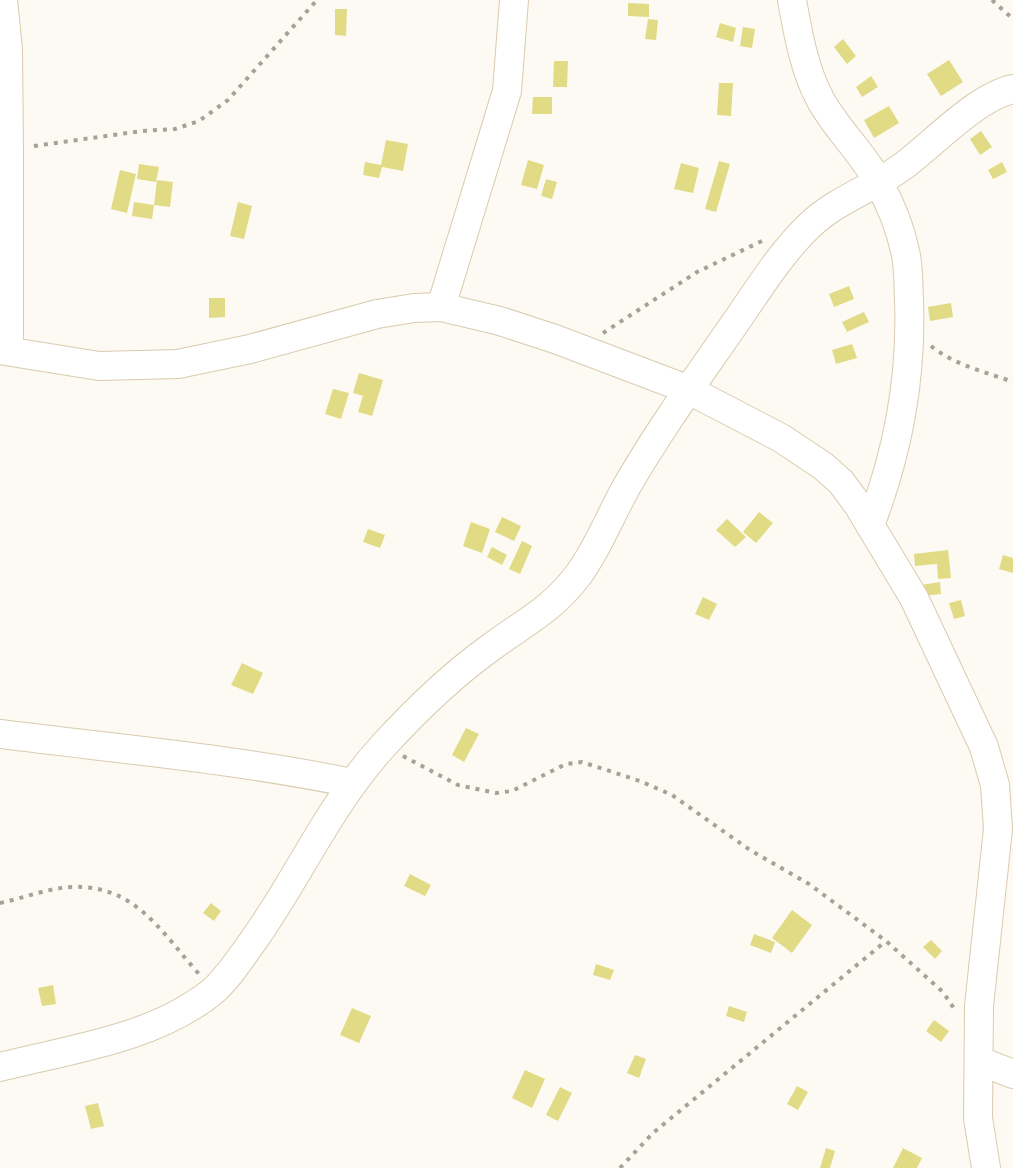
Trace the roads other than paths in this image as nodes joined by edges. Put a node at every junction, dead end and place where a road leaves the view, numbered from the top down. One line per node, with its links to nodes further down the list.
1 (3, 0): 7 (street)
2 (514, 0): 6 (street)
3 (792, 0): 5 (street)
4 (1013, 89): 5 (street)
5 (879, 182): 8 (street); 9 (street)
6 (441, 307): 7 (street); 8 (street)
7 (4, 350)
8 (687, 389): 9 (street); 11 (street)
9 (870, 525): 12 (street)
10 (0, 734): 11 (street)
11 (352, 783): 14 (street)
12 (1000, 931): 13 (street)
13 (980, 1061): 15 (street); 16 (street)
14 (0, 1067)
15 (1013, 1074)
16 (986, 1168)

